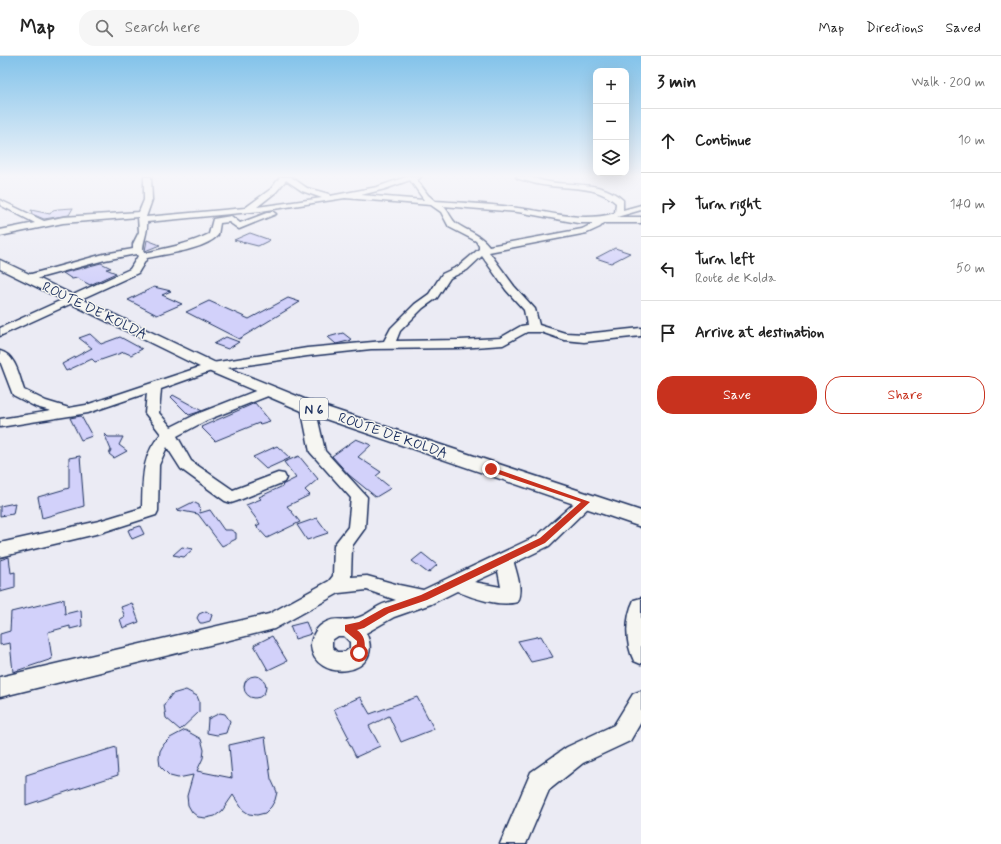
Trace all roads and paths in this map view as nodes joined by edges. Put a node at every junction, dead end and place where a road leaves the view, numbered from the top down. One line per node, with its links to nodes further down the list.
1 (23, 214): 13 (street)
2 (143, 214): 9 (street)
3 (198, 214): 9 (street)
4 (240, 214): 10 (street)
5 (272, 214): 10 (street)
6 (446, 214): 15 (street)
7 (537, 214): 11 (street)
8 (618, 214): 11 (street)
9 (142, 217): 13 (street); 16 (street)
10 (230, 219): 16 (street)
11 (603, 219): 12 (street); 15 (street)
12 (641, 220)
13 (41, 223): 14 (street)
14 (0, 233)
15 (483, 250): 20 (street); 23 (street)
16 (140, 254): 18 (street); 19 (street)
17 (0, 264): 18 (main road, ROUTE DE KOLDA / N 6)
18 (28, 278): 19 (main road, ROUTE DE KOLDA / N 6)
19 (73, 298): 21 (street); 25 (main road, ROUTE DE KOLDA / N 6)
20 (534, 329): 22 (street); 23 (street)
21 (0, 332)
22 (641, 332)
23 (388, 345): 25 (street)
24 (0, 355): 29 (street)
25 (212, 367): 26 (street); 27 (main road, ROUTE DE KOLDA / N 6)
26 (155, 386): 29 (street); 31 (street)
27 (268, 391): 28 (main road, ROUTE DE KOLDA / N 6); 31 (street)
28 (308, 407): 33 (main road, ROUTE DE KOLDA / N 6); 38 (street)
29 (71, 412): 30 (street)
30 (0, 423)
31 (169, 434): 32 (street); 35 (street)
32 (278, 478)
33 (586, 502): 34 (main road, ROUTE DE KOLDA / N 6); 36 (street)
34 (641, 519)
35 (0, 550)
36 (504, 559): 37 (street); 37 (street)
37 (456, 582): 39 (street)
38 (336, 586): 39 (street); 43 (street)
39 (424, 598): 41 (street)
40 (641, 606): 42 (street)
41 (348, 628)
42 (641, 655)
43 (0, 687)
44 (641, 701): 45 (street)
45 (513, 844)

